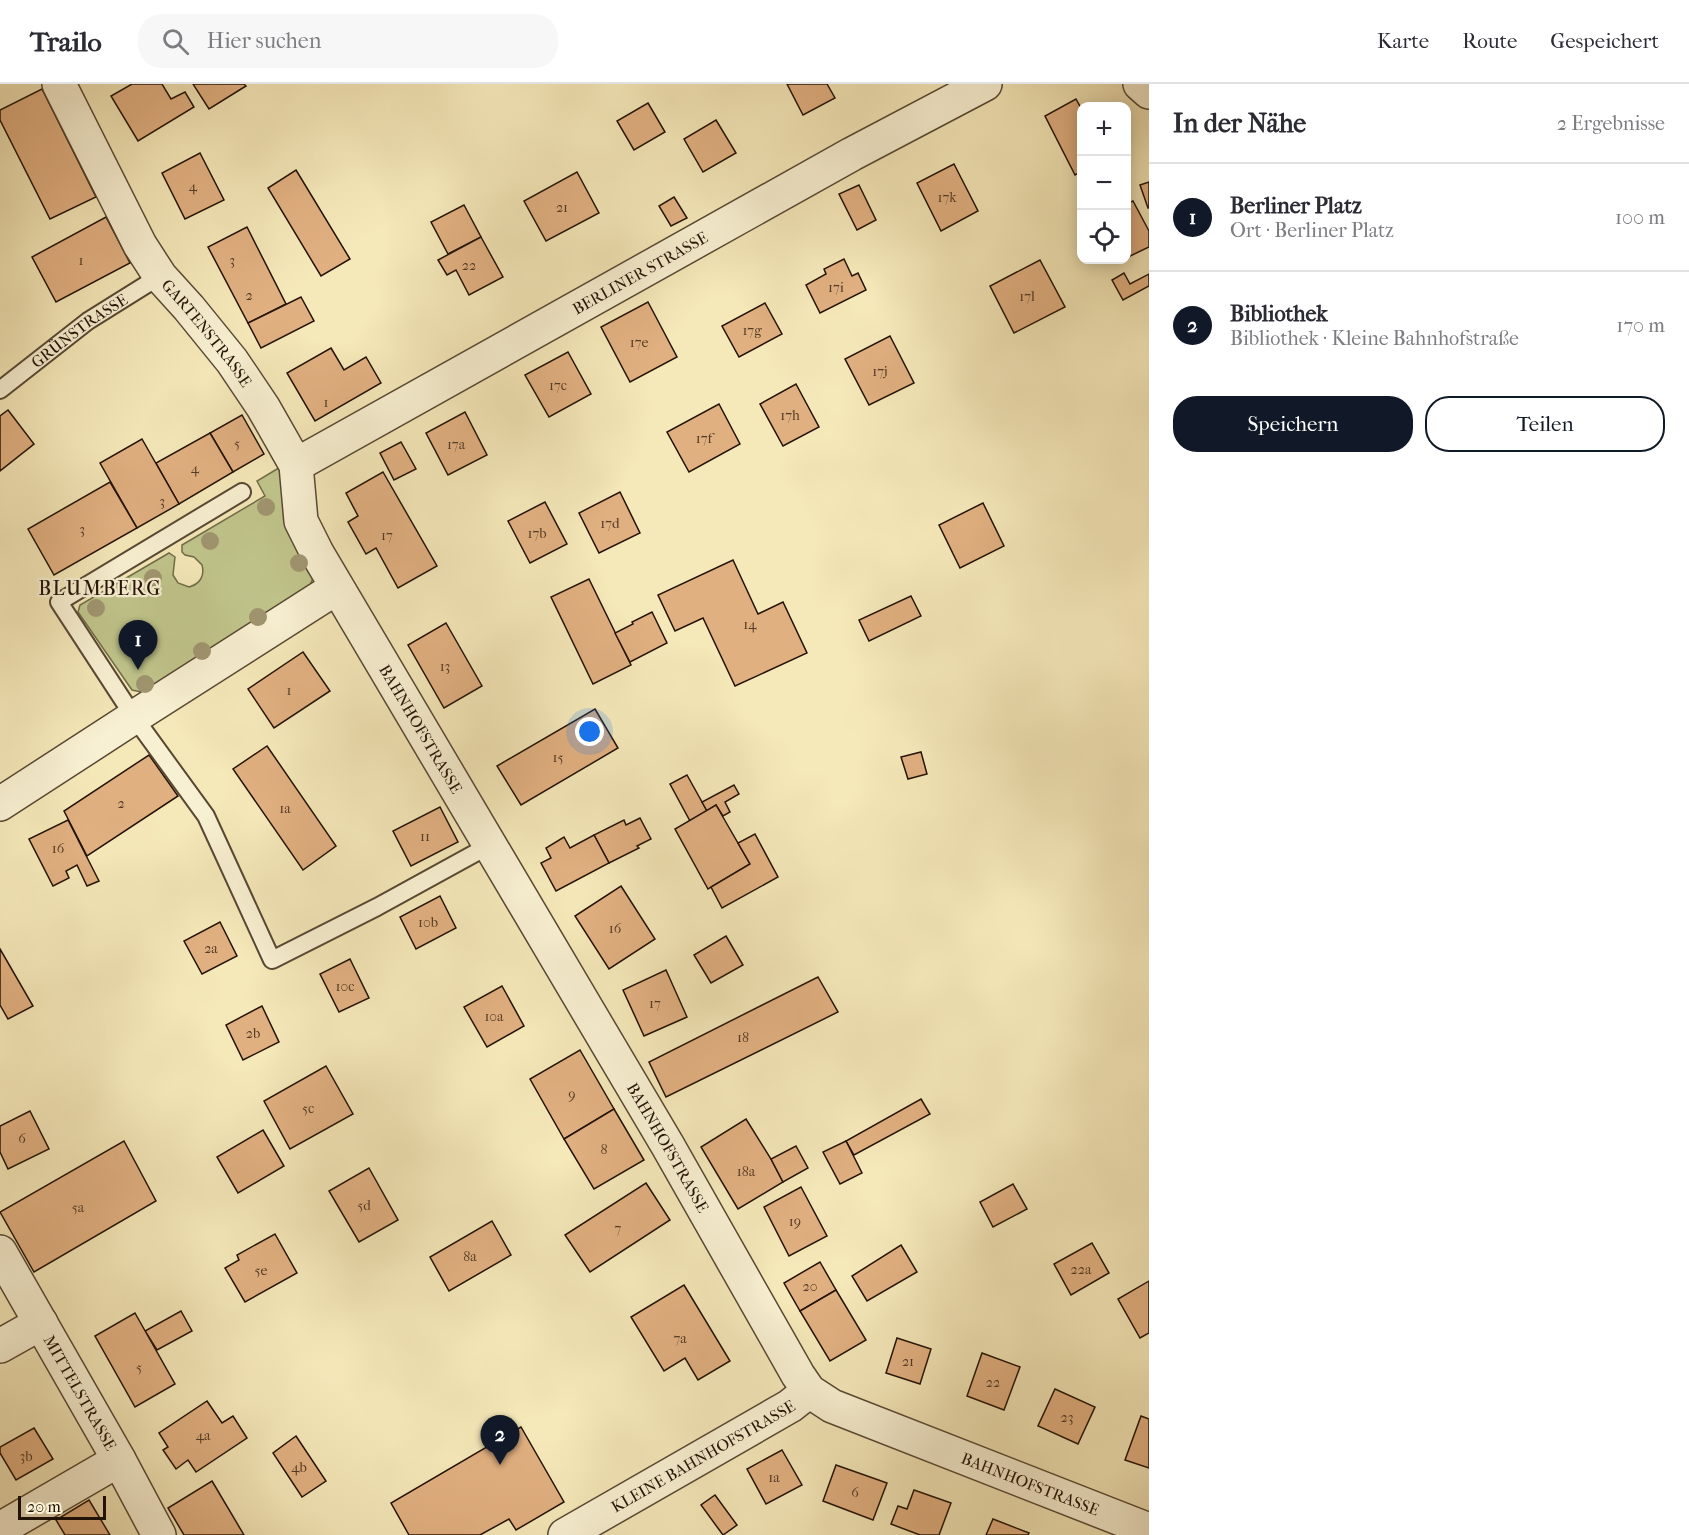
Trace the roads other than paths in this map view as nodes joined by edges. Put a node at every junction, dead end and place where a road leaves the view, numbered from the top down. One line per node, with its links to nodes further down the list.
1 (59, 84): 5 (street, GARTENSTRASSE)
2 (985, 84): 7 (street, BERLINER STRASSE)
3 (1140, 84): 4 (street)
4 (1149, 92)
5 (160, 276): 6 (lane, GRÜNSTRASSE); 7 (street, GARTENSTRASSE)
6 (0, 390)
7 (296, 465): 9 (street, GARTENSTRASSE)
8 (243, 492): 10 (lane)
9 (336, 588): 10 (street); 12 (street, BAHNHOFSTRASSE)
10 (134, 717): 11 (street); 12 (lane)
11 (0, 804)
12 (490, 845): 16 (street, BAHNHOFSTRASSE)
13 (0, 1252): 14 (street, MITTELSTRASSE)
14 (41, 1323): 15 (street); 17 (street, MITTELSTRASSE)
15 (0, 1346)
16 (809, 1391): 19 (street, BAHNHOFSTRASSE); 21 (street, KLEINE BAHNHOFSTRASSE)
17 (119, 1460): 18 (street); 20 (street, MITTELSTRASSE)
18 (0, 1528)
19 (1149, 1530)
20 (159, 1535)
21 (565, 1535)

